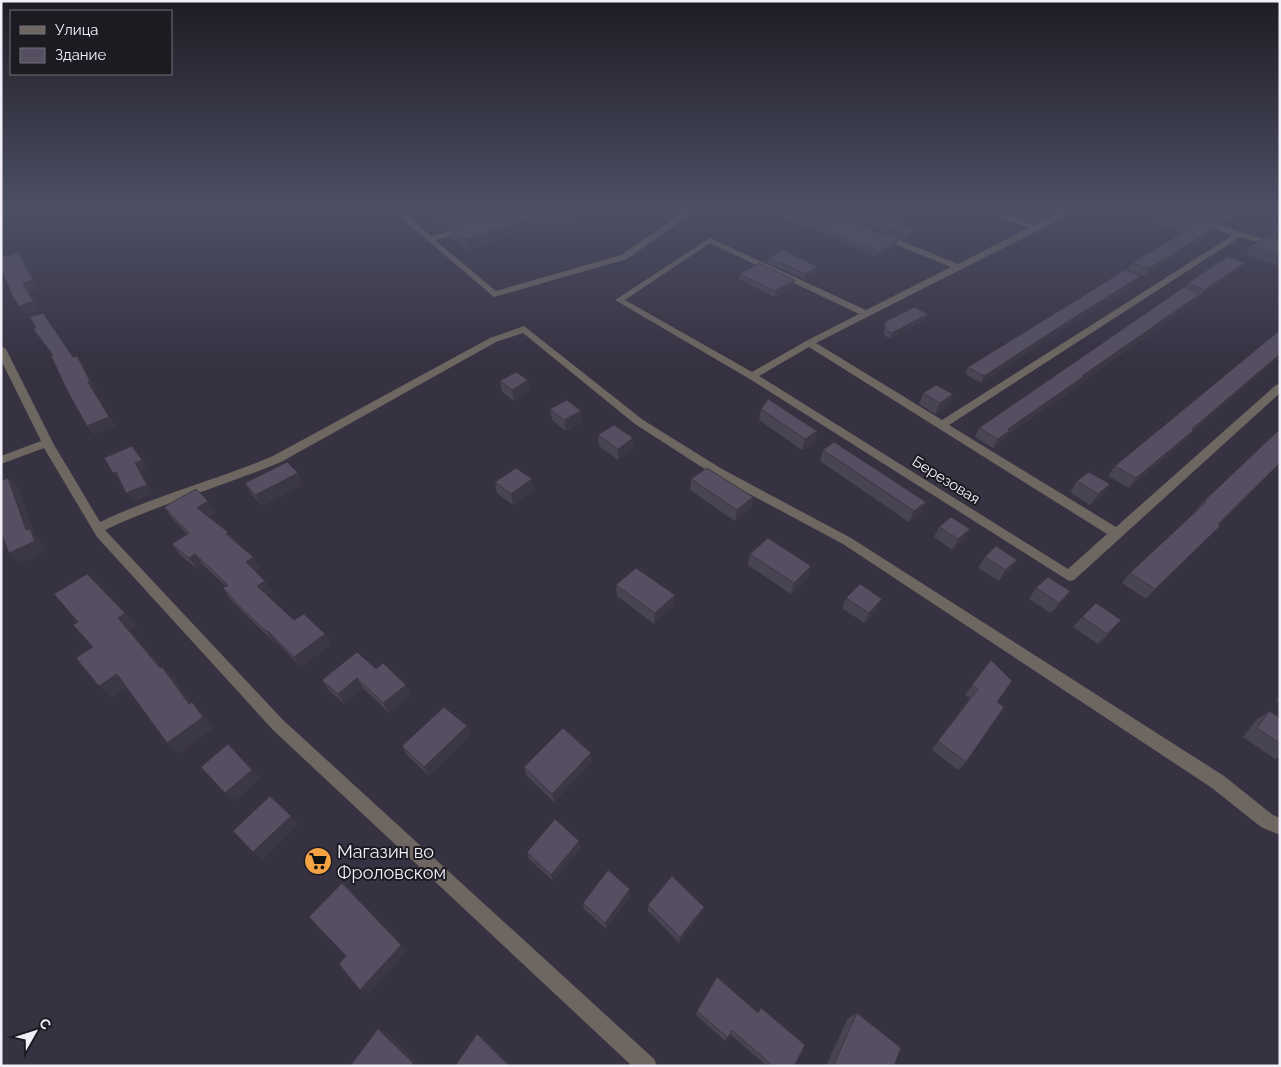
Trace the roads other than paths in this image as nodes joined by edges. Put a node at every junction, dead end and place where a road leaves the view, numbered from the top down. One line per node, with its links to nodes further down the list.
1 (455, 261): 2 (street)
2 (611, 261)
3 (679, 261): 12 (street, Березовая)
4 (754, 261): 9 (street, Березовая)
5 (943, 261): 8 (street)
6 (971, 261): 8 (street)
7 (1198, 261): 14 (street)
8 (959, 267): 9 (street)
9 (867, 314): 10 (street)
10 (809, 343): 12 (street); 14 (street)
11 (1, 349): 15 (street)
12 (752, 376): 18 (street, Березовая)
13 (1280, 387): 18 (street, Березовая)
14 (942, 425): 18 (street)
15 (47, 443): 16 (street); 17 (street)
16 (1, 460)
17 (97, 529): 19 (street); 20 (street)
18 (1117, 534)
19 (1280, 828)
20 (647, 1066)

